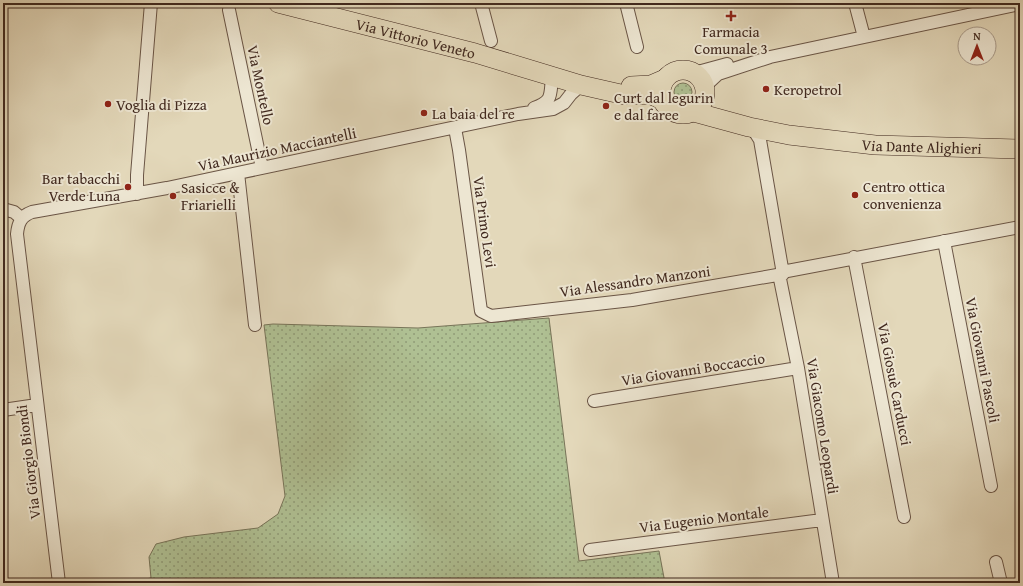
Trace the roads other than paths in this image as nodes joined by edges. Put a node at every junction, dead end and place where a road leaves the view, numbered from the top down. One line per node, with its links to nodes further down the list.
1 (151, 3): 26 (street)
2 (278, 3): 11 (main road, Via Vittorio Veneto)
3 (481, 3): 11 (street)
4 (626, 3): 10 (street)
5 (855, 3): 9 (street)
6 (1020, 4): 7 (street)
7 (979, 8): 9 (street)
8 (229, 10): 24 (street, Via Montello)
9 (864, 37): 12 (street)
10 (637, 47)
11 (487, 48): 13 (main road, Via Vittorio Veneto); 14 (main road, Via Vittorio Veneto)
12 (758, 60): 16 (street); 16 (street)
13 (552, 77): 15 (main road, Via Vittorio Veneto); 19 (street, Via Maurizio Macciantelli)
14 (665, 79): 16 (main road); 17 (main road)
15 (581, 85): 17 (main road, Via Vittorio Veneto); 19 (street, Via Maurizio Macciantelli)
16 (701, 85): 18 (main road); 22 (main road, Via Dante Alighieri)
17 (662, 100): 18 (main road)
18 (694, 112): 20 (main road, Via Dante Alighieri)
19 (518, 114): 21 (street, Via Maurizio Macciantelli)
20 (749, 127): 22 (main road, Via Dante Alighieri); 32 (street, Via Giacomo Leopardi)
21 (455, 128): 24 (street, Via Maurizio Macciantelli); 33 (street, Via Primo Levi)
22 (824, 139): 23 (main road, Via Dante Alighieri)
23 (1020, 149)
24 (262, 168): 25 (street, Via Maurizio Macciantelli)
25 (238, 173): 26 (street, Via Maurizio Macciantelli); 34 (street)
26 (137, 194): 28 (street, Via Maurizio Macciantelli)
27 (3, 209): 28 (street)
28 (21, 218): 37 (street, Via Giorgio Biondi)
29 (1020, 227): 30 (street, Via Alessandro Manzoni)
30 (944, 241): 31 (street, Via Alessandro Manzoni); 39 (street, Via Giovanni Pascoli)
31 (854, 258): 32 (street, Via Alessandro Manzoni); 40 (street, Via Giosuè Carducci)
32 (781, 273): 33 (street, Via Alessandro Manzoni); 35 (street, Via Giacomo Leopardi)
33 (491, 316)
34 (255, 325)
35 (798, 368): 36 (street, Via Giovanni Boccaccio); 41 (street, Via Giacomo Leopardi)
36 (594, 401)
37 (37, 406): 38 (street); 44 (street, Via Giorgio Biondi)
38 (3, 410)
39 (990, 486)
40 (904, 517)
41 (822, 520): 42 (street, Via Eugenio Montale); 45 (street, Via Giacomo Leopardi)
42 (590, 550)
43 (996, 562): 46 (street)
44 (59, 583)
45 (833, 583)
46 (1001, 583)

